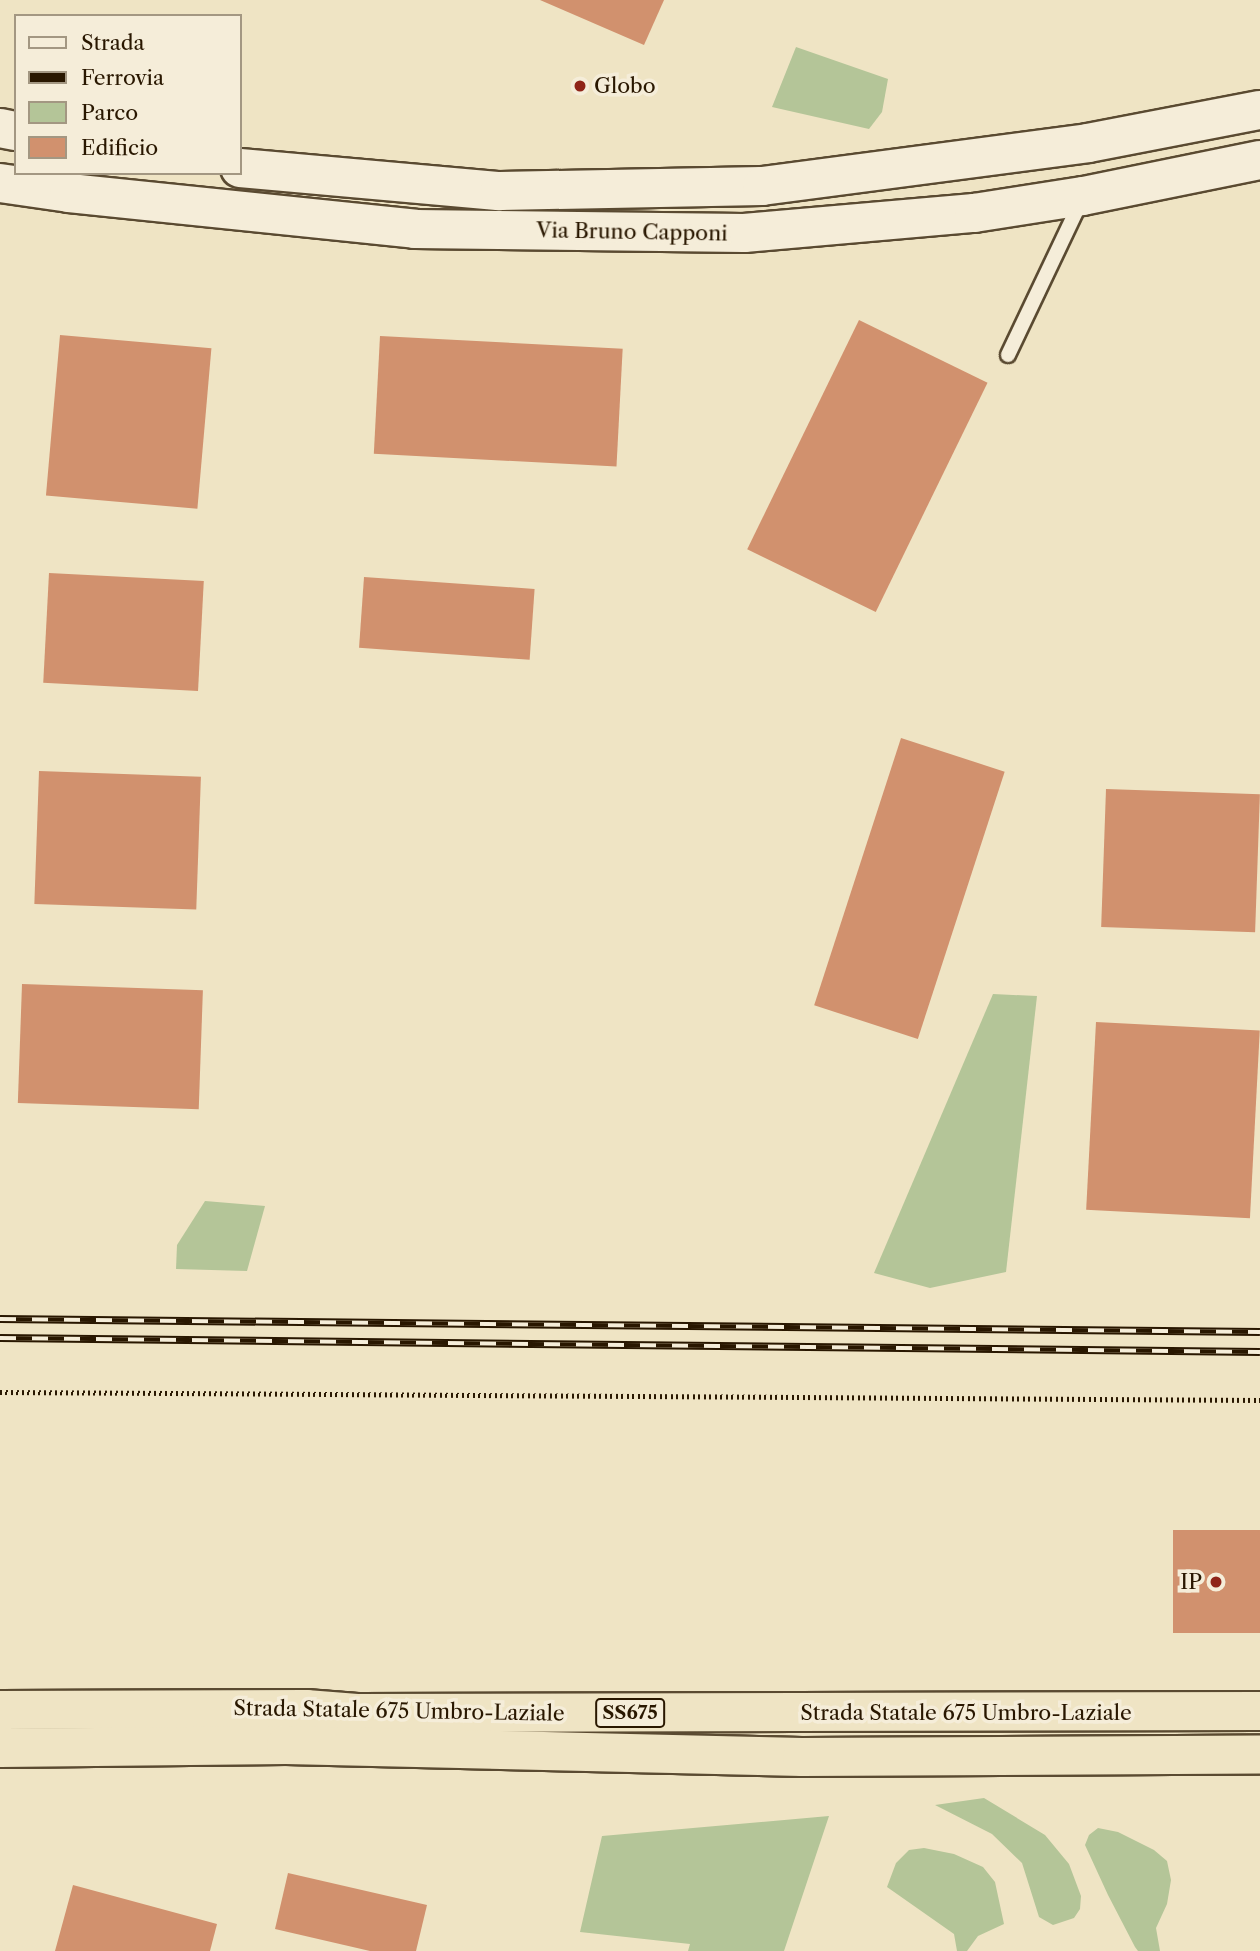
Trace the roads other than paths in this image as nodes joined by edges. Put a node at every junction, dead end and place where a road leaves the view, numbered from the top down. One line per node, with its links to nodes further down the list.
1 (1260, 110): 3 (main road, Via Bruno Capponi)
2 (1260, 160): 5 (main road, Via Bruno Capponi)
3 (242, 167)
4 (0, 183): 5 (main road, Via Bruno Capponi)
5 (1083, 196): 6 (lane)
6 (1009, 355)
7 (0, 1710): 8 (highway, Strada Statale 675 Umbro-Laziale / SS675)
8 (1260, 1712)
9 (0, 1748): 10 (highway, Strada Statale 675 Umbro-Laziale / SS675)
10 (1260, 1755)

